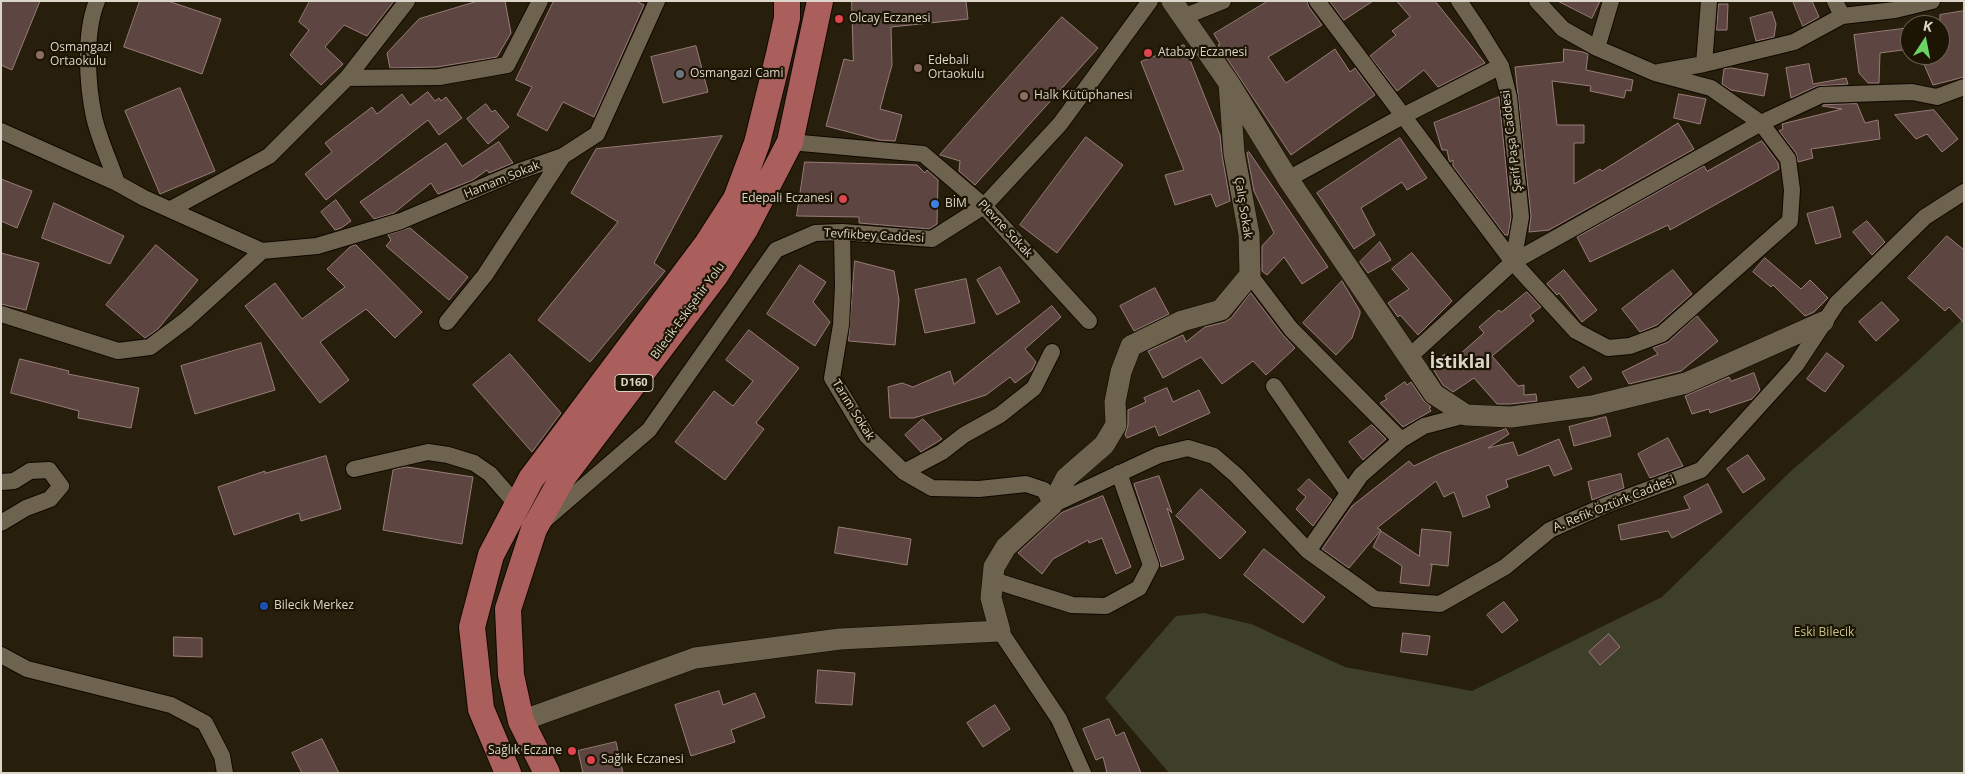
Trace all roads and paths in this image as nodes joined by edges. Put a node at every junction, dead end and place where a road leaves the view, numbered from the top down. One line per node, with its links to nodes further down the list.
1 (97, 1): 31 (street)
2 (407, 1): 22 (street)
3 (540, 1): 22 (street)
4 (657, 1): 29 (street, Hamam Sokak)
5 (787, 1): 53 (main road, Bilecik-Eskişehir Yolu / D160)
6 (820, 1): 28 (main road, Bilecik-Eskişehir Yolu / D160)
7 (1150, 1): 33 (street, Tevfikbey Caddesi)
8 (1223, 1): 16 (street)
9 (1317, 1): 25 (street)
10 (1459, 1): 20 (street, Şerif Paşa Caddesi)
11 (1537, 1): 18 (street)
12 (1611, 1): 18 (street)
13 (1709, 1): 19 (street)
14 (1835, 1): 17 (street)
15 (1932, 1): 17 (street)
16 (1178, 9): 23 (street)
17 (1842, 16): 19 (street)
18 (1597, 48): 21 (street)
19 (1704, 64): 21 (street)
20 (1501, 66): 25 (street); 37 (street, Şerif Paşa Caddesi)
21 (1655, 73): 26 (street)
22 (347, 78): 34 (street)
23 (1230, 83): 30 (street); 38 (street, Çalış Sokak)
24 (1964, 87): 26 (street)
25 (1403, 116): 30 (street); 37 (street)
26 (1761, 123): 37 (street); 37 (street)
27 (1, 131): 31 (street)
28 (790, 142): 33 (street, Plevne Sokak); 56 (main road, Bilecik-Eskişehir Yolu / D160)
29 (563, 156): 36 (street, Hamam Sokak); 41 (street)
30 (1288, 179): 44 (street)
31 (117, 183): 34 (street)
32 (1964, 192): 42 (street, A. Refik Öztürk Caddesi)
33 (984, 206): 35 (street, Tevfikbey Caddesi); 40 (street, Plevne Sokak)
34 (171, 209): 36 (street)
35 (842, 232): 49 (street, Tarım Sokak); 56 (street, Tevfikbey Caddesi)
36 (262, 251): 39 (street)
37 (1513, 262): 44 (street)
38 (1250, 275): 47 (street); 54 (street)
39 (1, 314)
40 (1089, 321)
41 (447, 322)
42 (1824, 322): 46 (street); 57 (street, A. Refik Öztürk Caddesi)
43 (1052, 352): 49 (street)
44 (1409, 357): 46 (street)
45 (1274, 386): 52 (street)
46 (1466, 415): 47 (street)
47 (1401, 440): 52 (street)
48 (354, 469): 53 (street)
49 (904, 472): 54 (street, Tarım Sokak)
50 (1119, 473): 54 (street, A. Refik Öztürk Caddesi); 57 (street, A. Refik Öztürk Caddesi); 58 (street)
51 (1, 482): 55 (street)
52 (1348, 493): 57 (street)
53 (517, 505): 61 (main road, Bilecik-Eskişehir Yolu / D160)
54 (1052, 505): 58 (street)
55 (1, 523)
56 (534, 529): 62 (main road, Bilecik-Eskişehir Yolu / D160)
57 (1308, 551)
58 (993, 580): 59 (street)
59 (1000, 631): 62 (street); 66 (street)
60 (1, 655): 63 (street)
61 (476, 658): 62 (main road); 64 (main road, Bilecik-Eskişehir Yolu / D160)
62 (521, 721): 65 (main road, Bilecik-Eskişehir Yolu / D160)
63 (225, 773)
64 (508, 773)
65 (547, 773)
66 (1083, 773)

